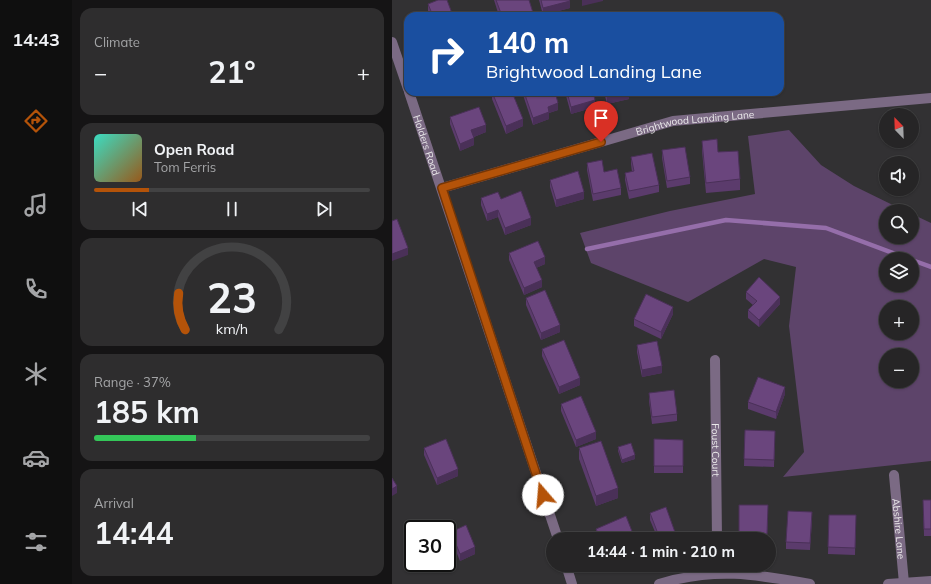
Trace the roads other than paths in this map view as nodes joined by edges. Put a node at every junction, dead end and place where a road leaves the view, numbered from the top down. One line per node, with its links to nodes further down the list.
1 (392, 42): 2 (street)
2 (404, 77)
3 (410, 96): 5 (street, Holders Road)
4 (931, 98): 5 (street, Brightwood Landing Lane)
5 (442, 188): 8 (street, Holders Road)
6 (715, 360): 9 (street, Foust Court)
7 (894, 476): 14 (street, Abshire Lane)
8 (556, 532)
9 (716, 532)
10 (568, 572): 15 (street)
11 (704, 572): 16 (street)
12 (738, 572): 17 (street)
13 (931, 581): 14 (street)
14 (904, 583): 18 (street)
15 (572, 584)
16 (659, 584)
17 (810, 584)
18 (888, 584)

